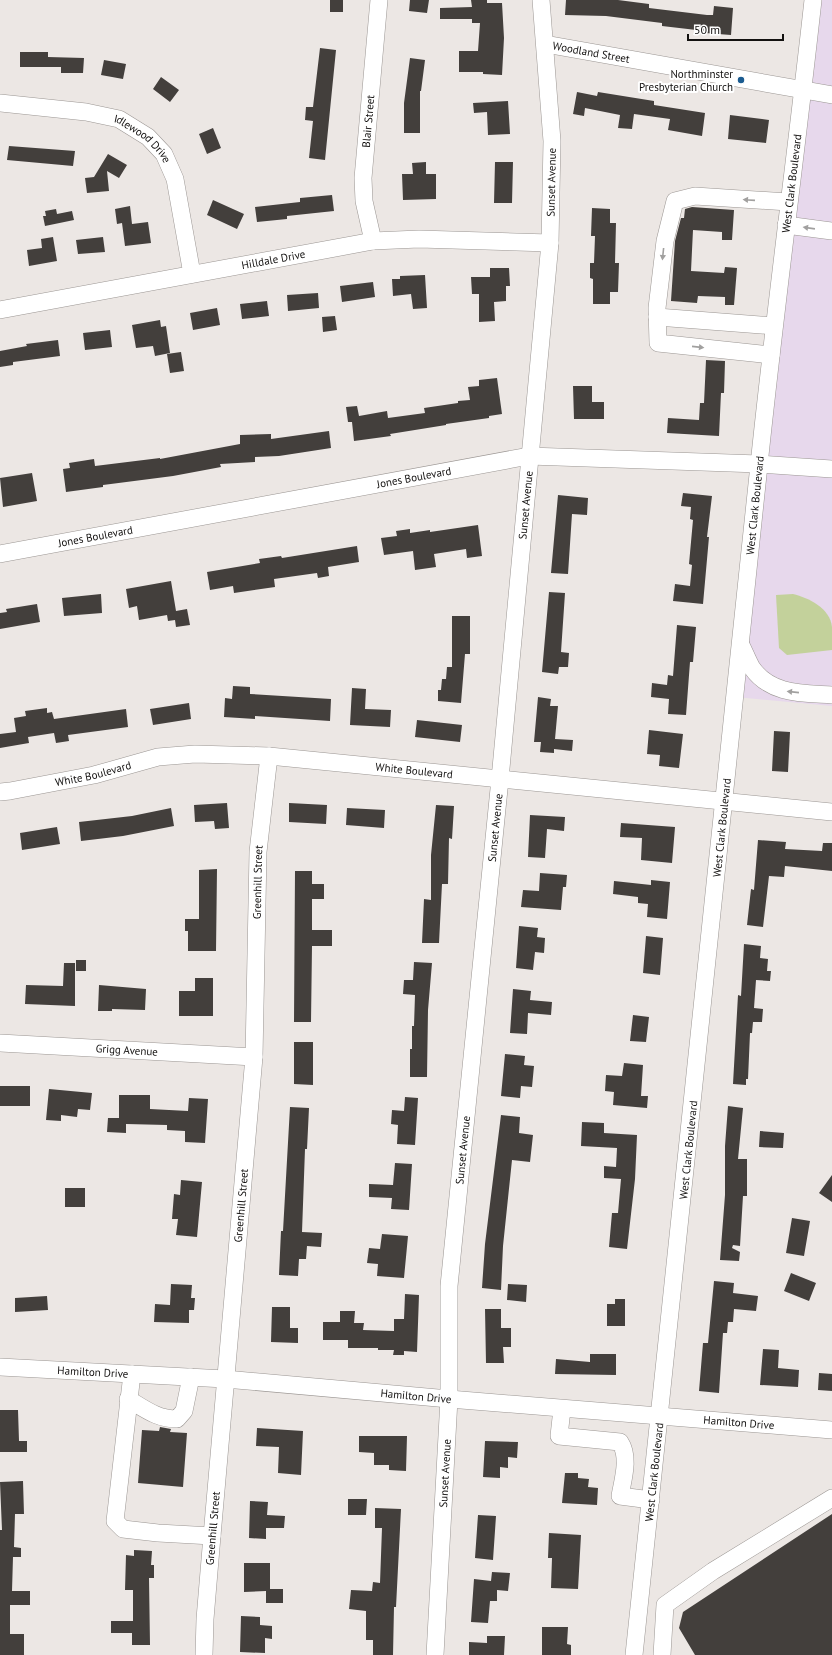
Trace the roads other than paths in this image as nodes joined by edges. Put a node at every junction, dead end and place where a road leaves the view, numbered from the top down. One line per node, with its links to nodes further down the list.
1 (379, 0): 11 (street, Blair Street)
2 (541, 0): 4 (street, Sunset Avenue)
3 (813, 0): 5 (street, West Clark Boulevard)
4 (545, 44): 5 (street, Woodland Street); 12 (street, Sunset Avenue)
5 (803, 90): 6 (street, Woodland Street); 8 (street, West Clark Boulevard)
6 (832, 94)
7 (0, 103): 13 (street, Idlewood Drive)
8 (788, 202): 9 (street, West Clark Boulevard); 15 (street, one-way to 15)
9 (786, 225): 10 (street, one-way to 9); 16 (street, West Clark Boulevard)
10 (832, 231)
11 (373, 241): 12 (street, Hilldale Drive); 13 (street, Hilldale Drive)
12 (550, 243): 18 (street, Sunset Avenue)
13 (192, 274): 14 (street, Hilldale Drive)
14 (0, 310)
15 (657, 317): 16 (street); 17 (street, one-way to 17)
16 (774, 326): 17 (street, West Clark Boulevard)
17 (771, 355): 19 (street, West Clark Boulevard)
18 (529, 456): 19 (street, Jones Boulevard); 21 (street, Jones Boulevard); 25 (street, Sunset Avenue)
19 (759, 464): 20 (street, Jones Boulevard); 22 (street, West Clark Boulevard)
20 (832, 469)
21 (0, 554)
22 (741, 645): 23 (street, one-way to 22); 27 (street, West Clark Boulevard)
23 (832, 695)
24 (269, 756): 25 (street, White Boulevard); 26 (street, White Boulevard); 30 (street, Greenhill Street)
25 (500, 778): 27 (street, White Boulevard); 36 (street, Sunset Avenue)
26 (0, 792)
27 (725, 801): 28 (street, White Boulevard); 38 (street, West Clark Boulevard)
28 (832, 812)
29 (0, 1043): 30 (street, Grigg Avenue)
30 (254, 1057): 34 (street, Greenhill Street)
31 (0, 1367): 32 (street, Hamilton Drive)
32 (132, 1374): 33 (street, Hamilton Drive); 35 (street)
33 (191, 1377): 34 (street, Hamilton Drive); 35 (street)
34 (225, 1379): 36 (street, Hamilton Drive); 42 (street, Greenhill Street)
35 (128, 1399): 42 (street)
36 (449, 1399): 37 (street, Hamilton Drive); 44 (street, Sunset Avenue)
37 (562, 1409): 38 (street, Hamilton Drive); 41 (street)
38 (661, 1417): 39 (street, Hamilton Drive); 41 (street, West Clark Boulevard)
39 (832, 1430)
40 (832, 1498): 46 (street)
41 (651, 1500): 45 (street, West Clark Boulevard)
42 (212, 1536): 43 (street, Greenhill Street)
43 (204, 1655)
44 (435, 1655)
45 (634, 1655)
46 (662, 1655)

